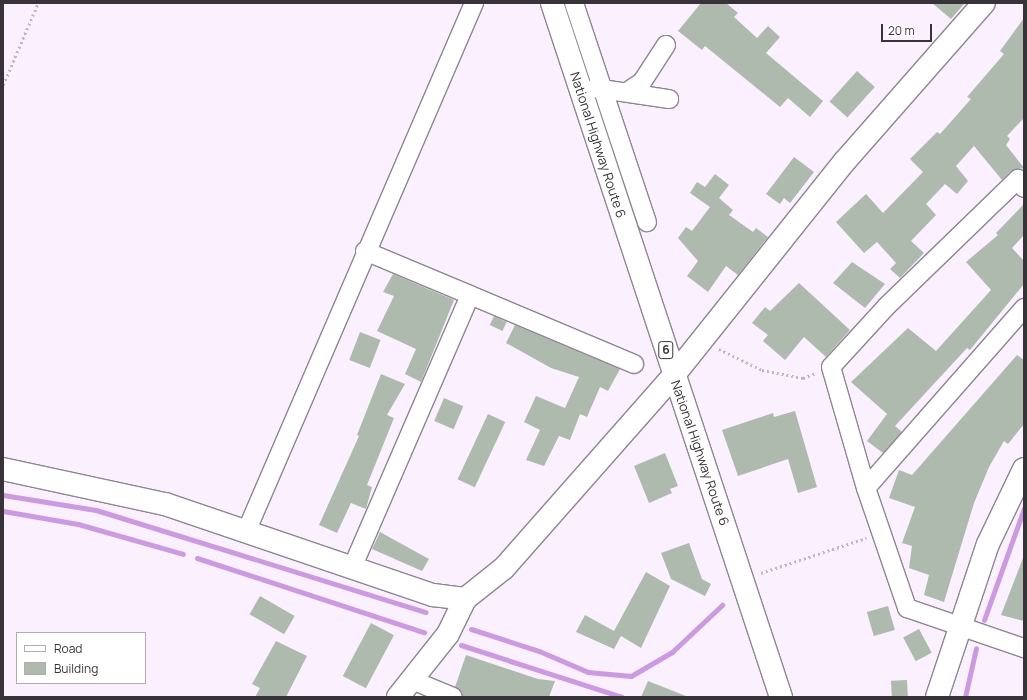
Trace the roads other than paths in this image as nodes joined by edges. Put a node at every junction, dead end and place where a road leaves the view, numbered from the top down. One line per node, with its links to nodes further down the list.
1 (474, 3): 12 (street)
2 (552, 3): 6 (main road, National Highway Route 6 / 6)
3 (574, 3): 7 (street)
4 (984, 3): 16 (main road)
5 (666, 45): 8 (street)
6 (579, 85): 7 (street); 16 (main road, National Highway Route 6 / 6)
7 (604, 89): 8 (street); 11 (street)
8 (627, 92): 9 (street)
9 (670, 99)
10 (1024, 188): 19 (street)
11 (647, 222)
12 (365, 251): 13 (street); 20 (street)
13 (470, 295): 15 (street); 21 (street)
14 (1024, 308): 19 (street)
15 (634, 364)
16 (674, 375): 22 (main road); 28 (main road, National Highway Route 6 / 6)
17 (3, 469): 20 (main road)
18 (1024, 469): 23 (main road)
19 (866, 488): 23 (street)
20 (246, 532): 21 (main road)
21 (352, 568): 22 (main road)
22 (465, 599): 25 (main road)
23 (961, 626): 24 (street); 29 (main road)
24 (1024, 648)
25 (412, 680): 26 (main road); 27 (street)
26 (398, 697)
27 (453, 697)
28 (781, 697)
29 (937, 697)

